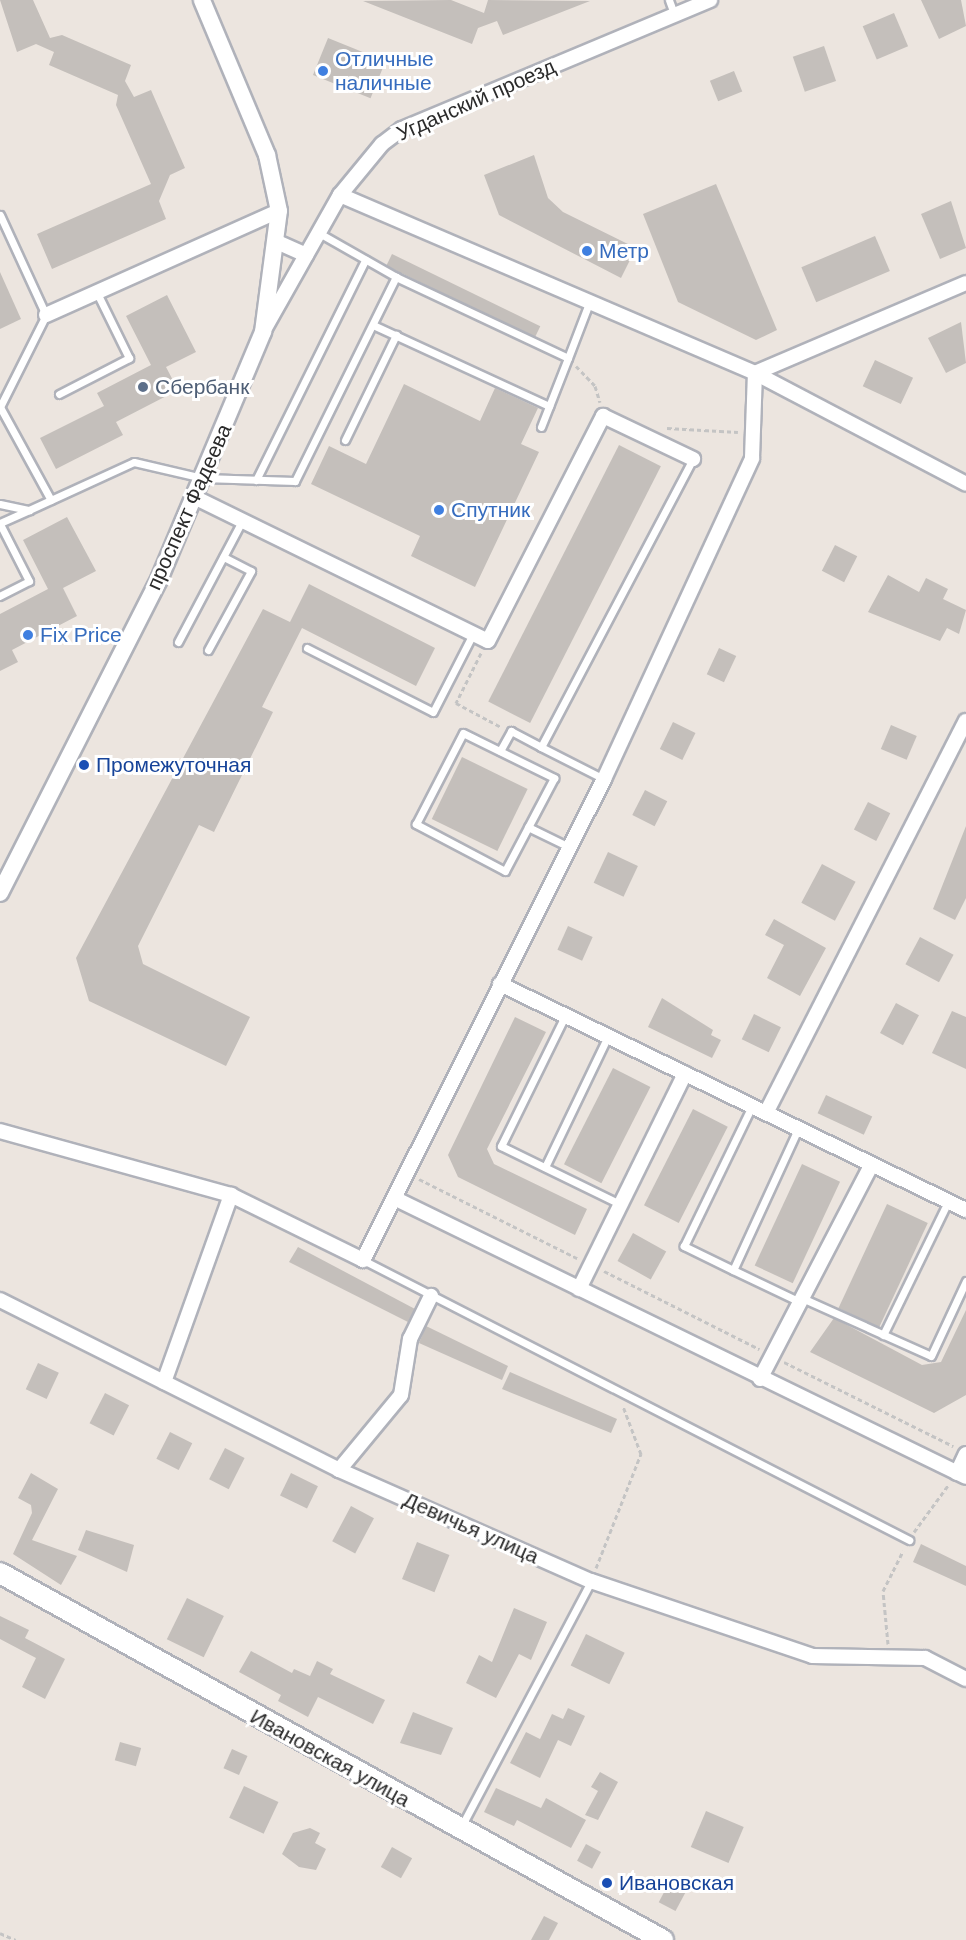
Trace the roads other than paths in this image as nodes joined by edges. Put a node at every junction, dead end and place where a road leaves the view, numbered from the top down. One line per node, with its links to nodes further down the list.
1 (202, 0): 6 (street, проспект Фадеева)
2 (669, 0): 4 (lane)
3 (710, 0): 4 (street, Угданский проезд)
4 (674, 14): 5 (street, Угданский проезд)
5 (340, 195): 8 (street, Угданский проезд); 15 (street)
6 (279, 211): 9 (street, проспект Фадеева); 14 (street)
7 (0, 215): 16 (lane)
8 (319, 233): 10 (street, Угданский проезд); 11 (lane)
9 (277, 242): 10 (street); 18 (street, проспект Фадеева)
10 (306, 255): 18 (street, Угданский проезд)
11 (365, 260): 12 (lane); 29 (lane)
12 (396, 277): 17 (lane); 20 (lane)
13 (966, 283): 21 (street)
14 (97, 293): 16 (street); 22 (lane)
15 (589, 303): 20 (lane); 21 (street)
16 (46, 315): 24 (lane)
17 (373, 325): 19 (lane); 29 (lane)
18 (262, 332): 28 (street, проспект Фадеева)
19 (396, 335): 23 (lane); 26 (lane)
20 (568, 358): 23 (lane)
21 (755, 373): 30 (street); 46 (street)
22 (59, 394)
23 (549, 406): 25 (lane)
24 (0, 407): 32 (lane)
25 (541, 427)
26 (345, 440)
27 (693, 459): 39 (street); 44 (lane)
28 (203, 478): 29 (lane); 31 (street, проспект Фадеева); 32 (lane)
29 (256, 480)
30 (966, 484)
31 (194, 497): 35 (street); 49 (street, проспект Фадеева)
32 (51, 500): 34 (lane)
33 (0, 504): 34 (lane)
34 (29, 510): 36 (lane)
35 (242, 521): 37 (lane); 39 (street)
36 (0, 524): 38 (lane)
37 (223, 557): 40 (lane); 42 (lane)
38 (0, 596)
39 (473, 634): 41 (lane)
40 (178, 642)
41 (307, 648)
42 (208, 650)
43 (966, 721): 55 (street)
44 (541, 747): 45 (lane); 46 (lane)
45 (500, 751): 47 (lane); 47 (lane)
46 (604, 779): 48 (street)
47 (528, 827): 48 (lane)
48 (569, 847): 50 (street)
49 (0, 893)
50 (500, 984): 51 (street); 61 (street)
51 (564, 1016): 52 (street); 59 (lane)
52 (608, 1036): 53 (street); 59 (lane)
53 (685, 1074): 54 (street); 63 (street)
54 (752, 1106): 55 (street); 66 (lane)
55 (766, 1113): 56 (street)
56 (798, 1129): 58 (street); 66 (lane)
57 (0, 1131): 60 (street)
58 (872, 1164): 62 (street); 71 (street)
59 (544, 1167): 63 (lane)
60 (231, 1195): 65 (street); 74 (street)
61 (394, 1198): 65 (street); 68 (street)
62 (948, 1202): 64 (street); 72 (lane)
63 (620, 1204): 68 (street)
64 (966, 1210)
65 (363, 1260): 69 (lane)
66 (733, 1270): 71 (lane)
67 (966, 1281): 72 (lane)
68 (579, 1289): 73 (street)
69 (431, 1296): 76 (street); 78 (lane)
70 (0, 1300): 74 (street, Девичья улица)
71 (801, 1300): 72 (lane); 73 (street)
72 (884, 1335)
73 (760, 1378): 77 (street)
74 (164, 1382): 76 (street, Девичья улица)
75 (961, 1451): 77 (street)
76 (339, 1470): 80 (street, Девичья улица)
77 (962, 1475)
78 (909, 1540)
79 (0, 1573): 82 (main road, Ивановская улица)
80 (591, 1581): 81 (street, Девичья улица); 82 (lane)
81 (966, 1679)
82 (460, 1829): 83 (main road, Ивановская улица)
83 (663, 1940)

